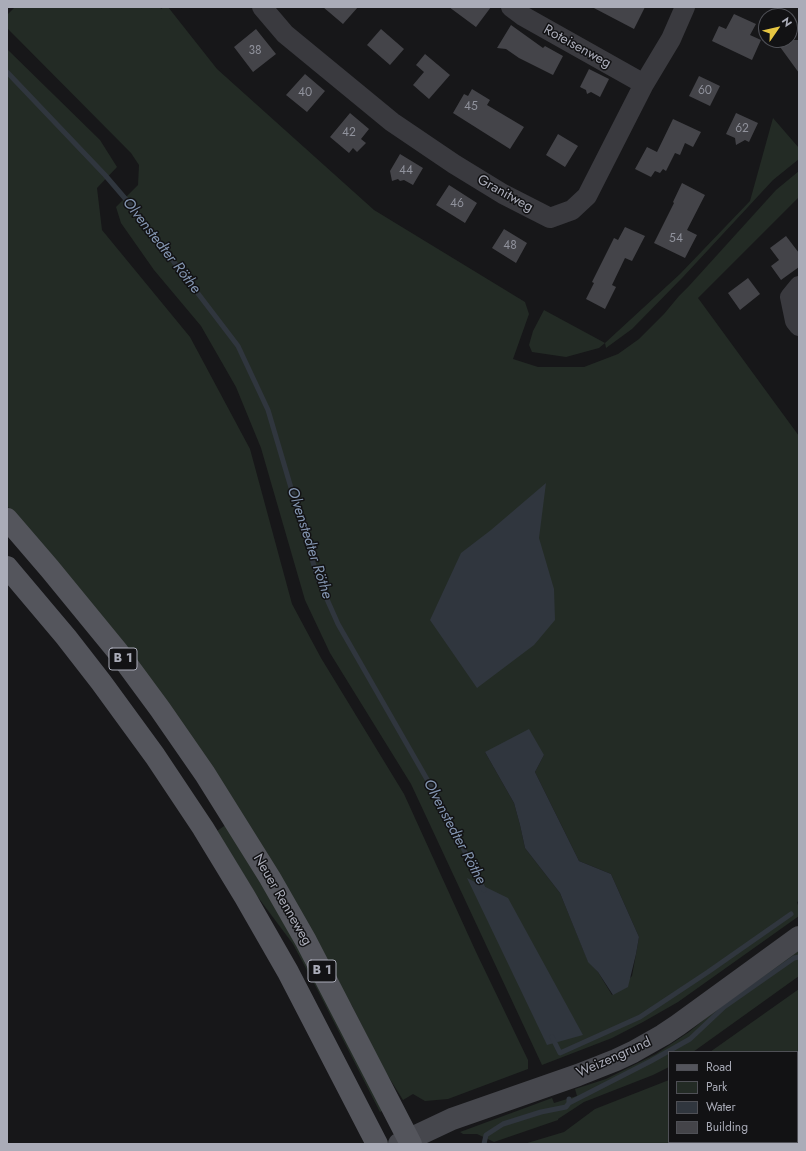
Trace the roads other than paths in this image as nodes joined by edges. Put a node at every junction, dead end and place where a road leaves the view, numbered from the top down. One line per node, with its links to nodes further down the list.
1 (262, 7): 4 (street, Granitweg)
2 (511, 7): 4 (street, Roteisenweg)
3 (685, 7): 4 (street, Granitweg)
4 (644, 84)
5 (799, 286): 6 (street)
6 (799, 326)
7 (7, 519): 10 (main road, Neuer Renneweg / B 1)
8 (7, 567): 11 (main road, B 1)
9 (799, 937): 10 (main road, Weizengrund)
10 (406, 1142)
11 (377, 1144)

